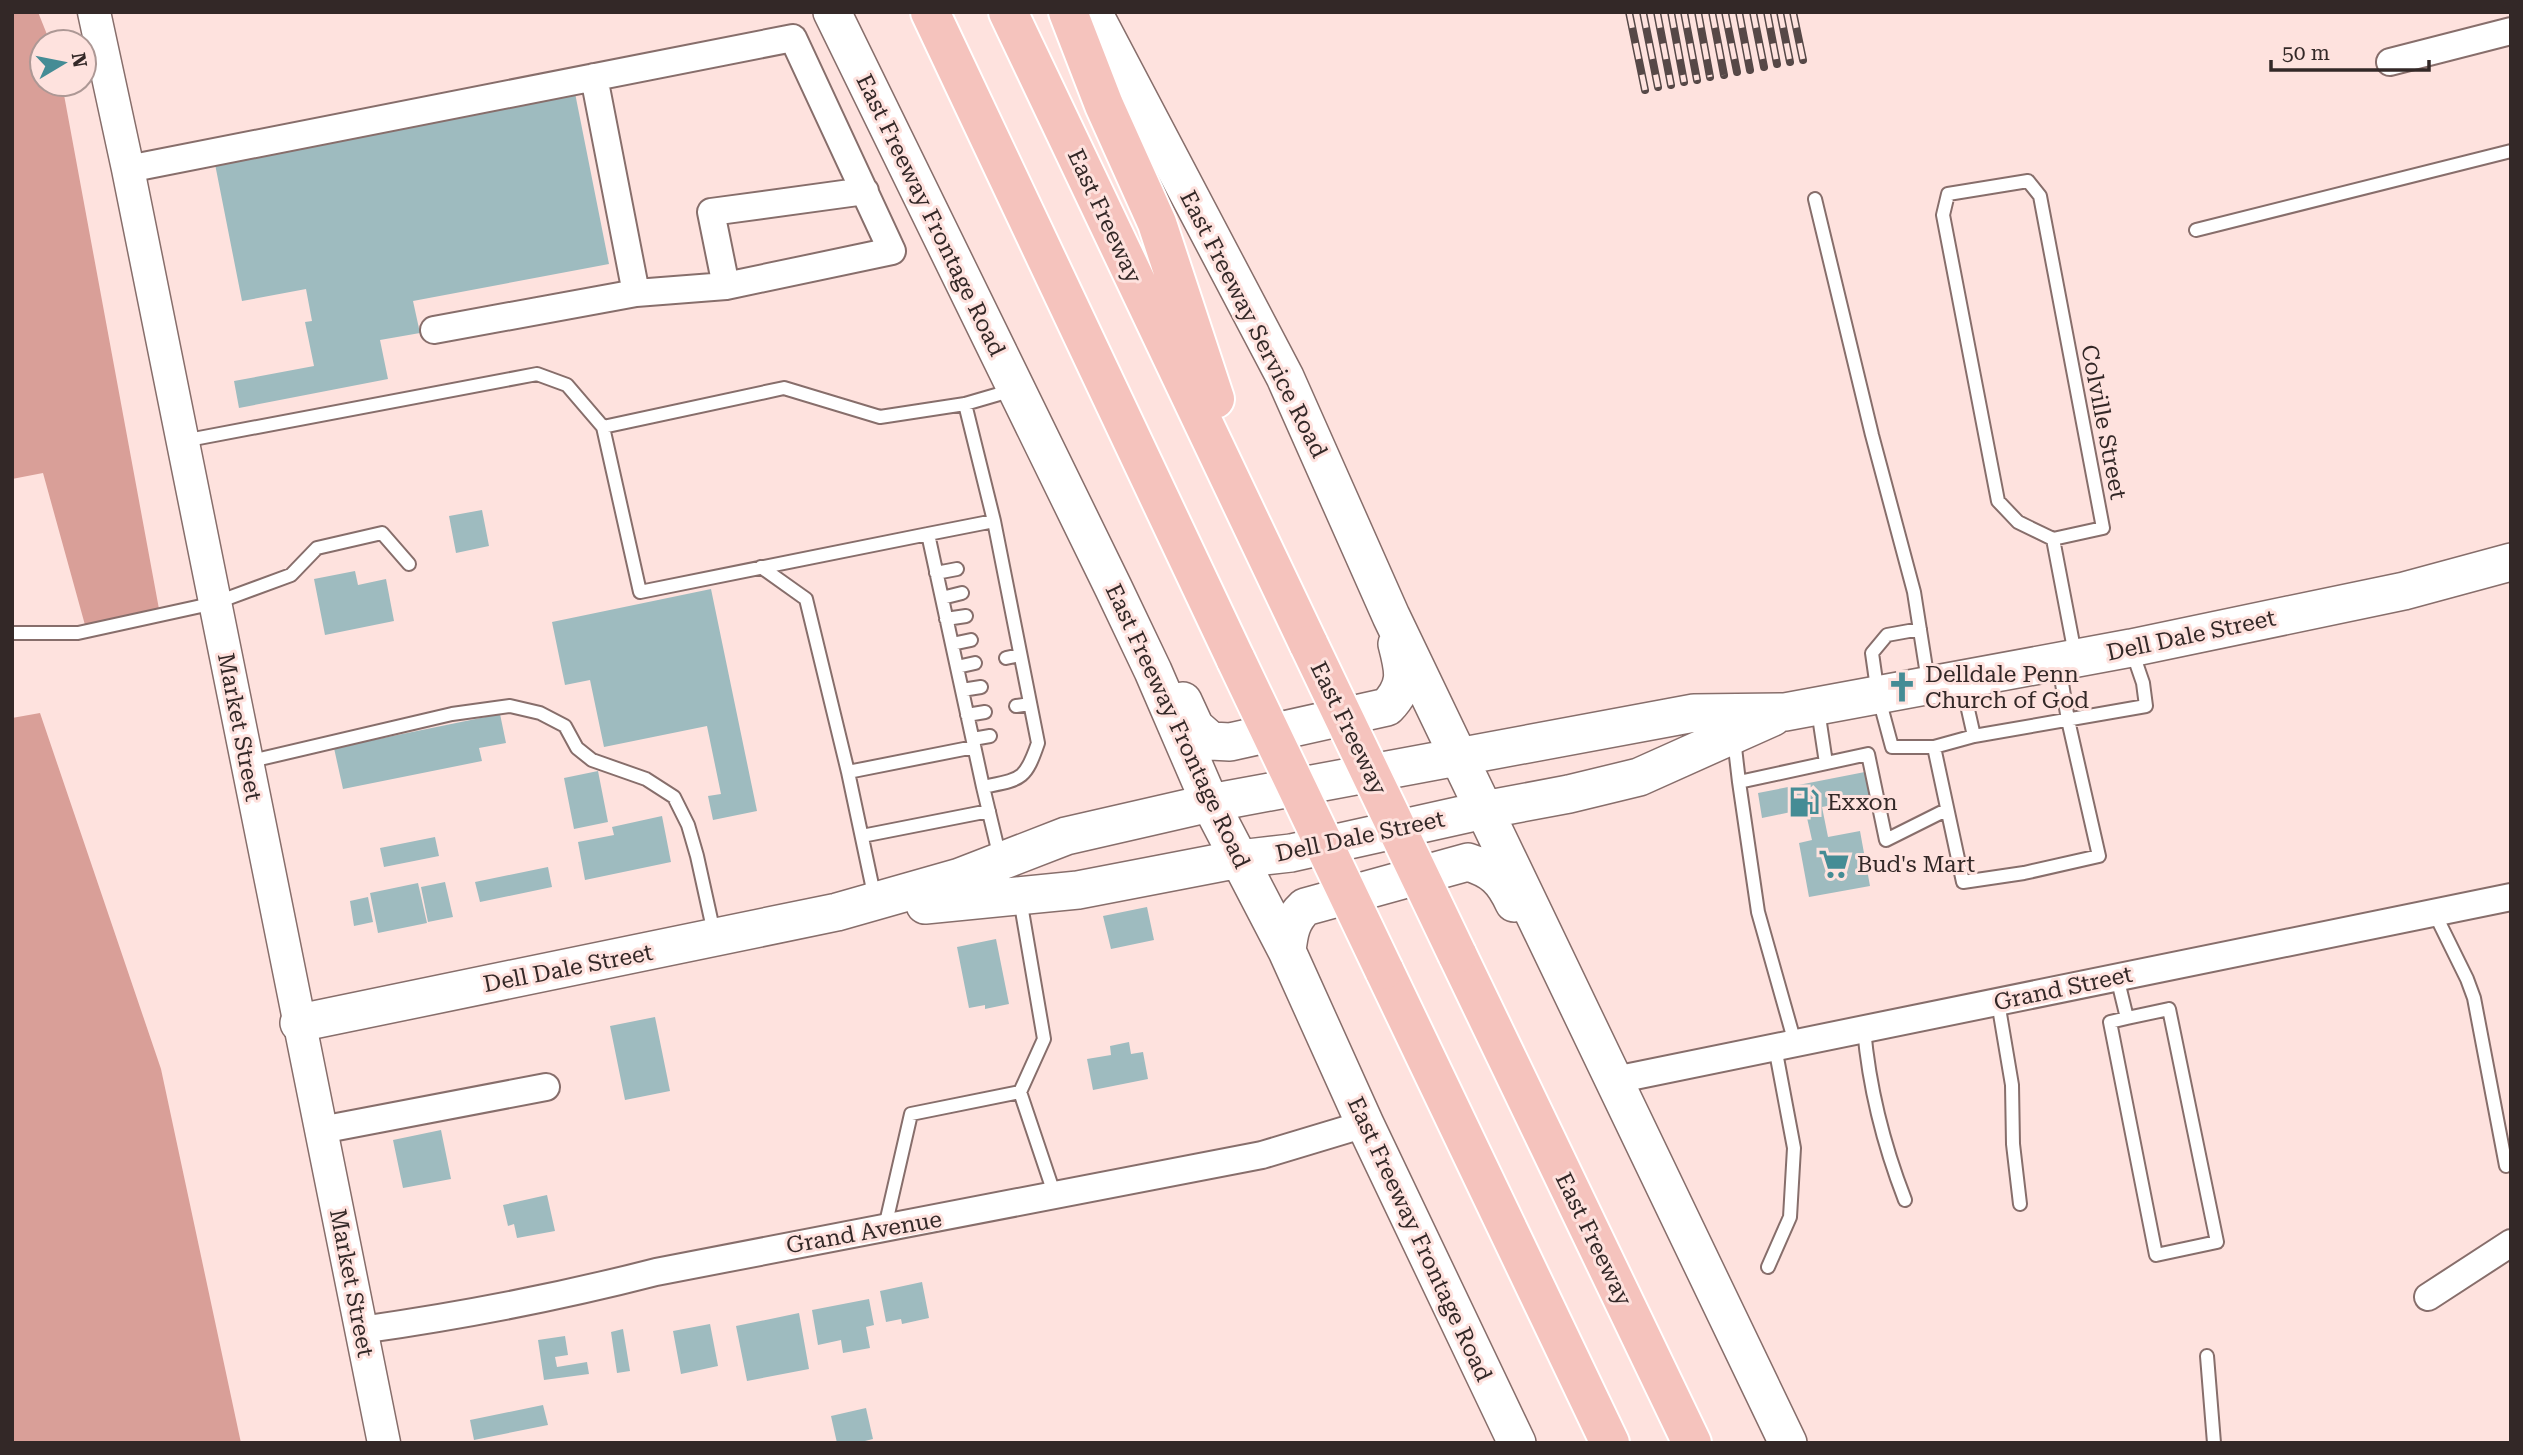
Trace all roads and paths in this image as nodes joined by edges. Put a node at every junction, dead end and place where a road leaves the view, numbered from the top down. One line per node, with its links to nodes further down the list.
1 (93, 12): 11 (street, Market Street)
2 (832, 12): 18 (main road, East Freeway Frontage Road)
3 (930, 12): 112 (highway, bridge)
4 (1007, 12): 25 (highway, East Freeway)
5 (1068, 12): 25 (highway)
6 (1093, 12): 40 (main road, East Freeway Service Road)
7 (2511, 31): 8 (street)
8 (2390, 62)
9 (594, 77): 11 (street); 12 (street); 16 (street)
10 (2511, 151): 14 (lane)
11 (128, 169): 21 (street, Market Street)
12 (865, 191): 15 (street); 15 (street)
13 (1815, 200): 42 (lane)
14 (2196, 230)
15 (726, 286): 16 (street)
16 (636, 293): 17 (street)
17 (435, 330)
18 (1017, 389): 19 (lane); 34 (main road, East Freeway Frontage Road)
19 (965, 404): 20 (lane); 22 (lane)
20 (603, 427): 21 (lane); 30 (lane)
21 (183, 441): 38 (street, Market Street)
22 (994, 521): 23 (lane); 26 (lane)
23 (928, 534): 30 (lane); 32 (lane)
24 (2053, 539): 24 (lane, Colville Street); 51 (lane)
25 (1265, 555): 118 (highway, East Freeway, bridge)
26 (1001, 561): 29 (lane); 33 (lane)
27 (2511, 562): 48 (main road, Dell Dale Street)
28 (409, 564): 38 (lane)
29 (988, 564)
30 (761, 568): 74 (lane)
31 (957, 569): 32 (lane)
32 (936, 573): 37 (lane)
33 (1006, 585): 35 (lane); 43 (lane)
34 (1113, 587): 40 (main road); 77 (main road, East Freeway Frontage Road)
35 (993, 588)
36 (962, 593): 37 (lane)
37 (942, 598): 41 (lane)
38 (215, 603): 44 (lane); 72 (street, Market Street)
39 (966, 616): 41 (lane)
40 (1391, 616): 71 (main road, East Freeway Service Road)
41 (946, 620): 47 (lane)
42 (1920, 629): 56 (lane); 59 (lane)
43 (1016, 632): 45 (lane); 49 (lane)
44 (12, 634)
45 (1002, 635)
46 (971, 640): 47 (lane)
47 (952, 644): 53 (lane)
48 (2131, 648): 51 (main road, Dell Dale Street); 65 (lane)
49 (1020, 655): 50 (lane); 54 (lane)
50 (1006, 658)
51 (2067, 660): 56 (main road, Dell Dale Street); 65 (lane)
52 (975, 663): 53 (lane)
53 (957, 667): 58 (lane)
54 (1025, 679): 55 (lane); 60 (lane)
55 (1012, 681)
56 (1945, 682): 59 (main road, Dell Dale Street); 68 (lane)
57 (981, 687): 58 (lane)
58 (962, 690): 64 (lane)
59 (1878, 695): 62 (main road, Dell Dale Street); 70 (lane)
60 (1030, 704): 61 (lane); 76 (lane)
61 (1016, 706)
62 (1801, 709): 66 (main road, Dell Dale Street); 71 (main road, Dell Dale Street); 73 (lane)
63 (985, 712): 64 (lane)
64 (967, 715): 69 (lane)
65 (2068, 720): 68 (lane); 79 (lane)
66 (1733, 735): 75 (lane); 78 (main road, Dell Dale Street)
67 (990, 736): 69 (lane)
68 (1974, 736): 70 (lane)
69 (974, 743): 74 (lane); 76 (lane)
70 (1934, 747): 79 (lane)
71 (1458, 756): 77 (main road, Dell Dale Street); 78 (main road)
72 (247, 762): 89 (lane); 94 (street, Market Street)
73 (1826, 763): 75 (lane); 79 (lane)
74 (848, 772): 81 (lane)
75 (1739, 782): 97 (lane)
76 (983, 787): 80 (lane)
77 (1210, 803): 82 (main road, East Freeway Frontage Road); 83 (main road, Dell Dale Street)
78 (1484, 810): 82 (main road, Dell Dale Street); 96 (main road)
79 (1946, 810)
80 (989, 811): 81 (lane); 83 (lane)
81 (862, 836): 86 (lane)
82 (1239, 859): 84 (main road, Dell Dale Street); 90 (main road, East Freeway Frontage Road)
83 (1001, 861): 86 (main road, Dell Dale Street)
84 (1020, 895): 87 (main road, Dell Dale Street); 100 (lane)
85 (2511, 897): 88 (street, Grand Street)
86 (875, 901): 87 (main road, Dell Dale Street)
87 (837, 912): 89 (main road, Dell Dale Street)
88 (2434, 912): 91 (street, Grand Street); 103 (lane)
89 (715, 938): 94 (main road, Dell Dale Street)
90 (1287, 951): 96 (main road); 101 (main road, East Freeway Frontage Road)
91 (2118, 977): 92 (street, Grand Street); 93 (lane)
92 (1998, 1002): 95 (street, Grand Street); 106 (lane)
93 (2126, 1018): 93 (lane)
94 (299, 1023): 102 (street, Market Street)
95 (1864, 1029): 97 (street, Grand Street); 105 (lane)
96 (1590, 1032): 98 (main road)
97 (1785, 1045): 98 (street, Grand Street); 109 (lane)
98 (1615, 1080): 119 (main road)
99 (546, 1087): 102 (street)
100 (1020, 1092): 104 (lane); 107 (lane)
101 (1365, 1124): 104 (street, Grand Avenue); 115 (main road, East Freeway Frontage Road)
102 (321, 1130): 111 (street, Market Street)
103 (2506, 1166)
104 (1055, 1196): 107 (street, Grand Avenue)
105 (1905, 1200)
106 (2020, 1204)
107 (885, 1227): 111 (street, Grand Avenue)
108 (2511, 1243): 110 (street)
109 (1768, 1267)
110 (2428, 1297)
111 (361, 1330): 114 (street, Market Street)
112 (1565, 1349): 116 (highway); 117 (highway)
113 (2207, 1356): 120 (lane)
114 (384, 1443)
115 (1517, 1443)
116 (1601, 1443)
117 (1610, 1443)
118 (1692, 1443)
119 (1788, 1443)
120 (2214, 1443)

